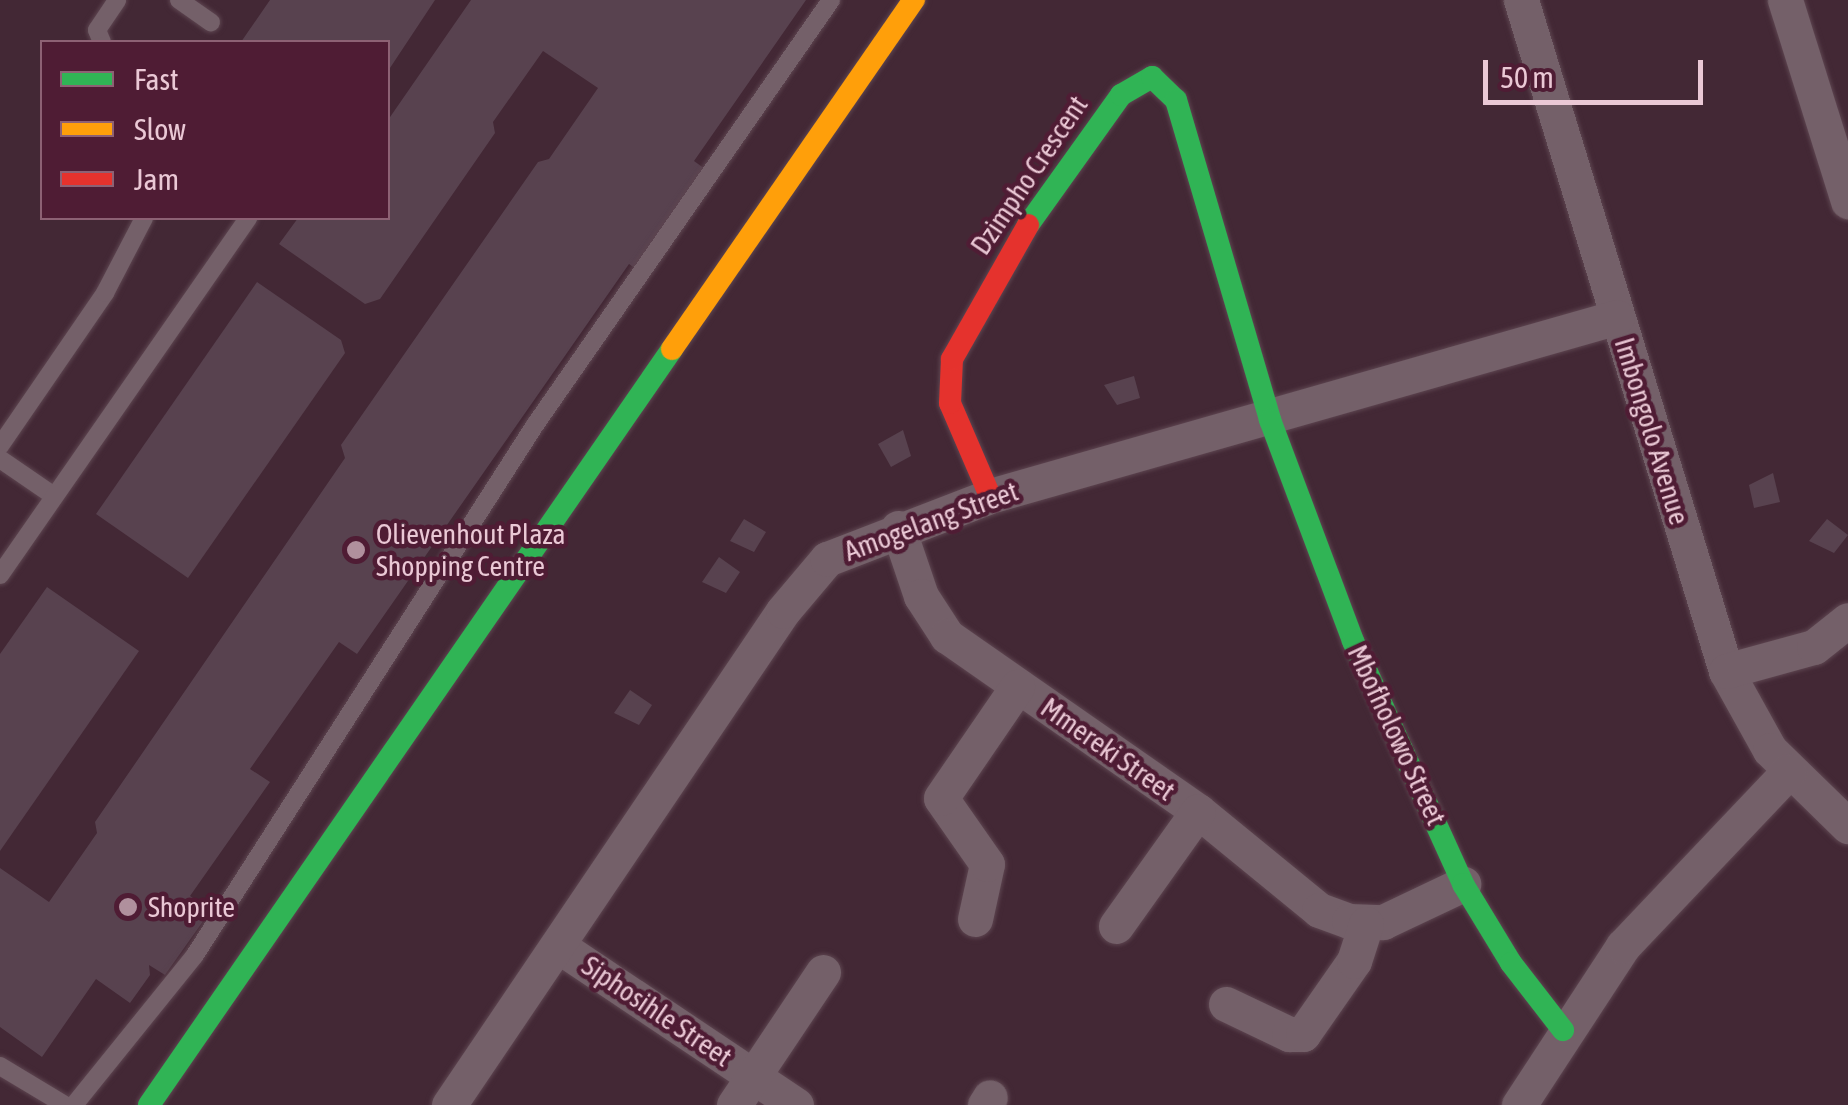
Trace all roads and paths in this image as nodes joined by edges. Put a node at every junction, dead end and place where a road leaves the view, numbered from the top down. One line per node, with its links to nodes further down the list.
1 (117, 0): 8 (lane)
2 (178, 0): 7 (lane)
3 (831, 0): 37 (lane)
4 (914, 0): 38 (street)
5 (1520, 0): 12 (street, Imbongolo Avenue)
6 (1786, 0): 9 (street)
7 (212, 22)
8 (101, 40)
9 (1848, 201)
10 (143, 220): 14 (lane)
11 (247, 220): 16 (lane)
12 (1617, 317): 13 (street, Amogelang Street); 21 (street, Imbongolo Avenue)
13 (1270, 420): 17 (street, Amogelang Street); 17 (street, Dzimpho Crescent); 26 (street, Mbofholowo Street)
14 (0, 446)
15 (0, 459): 16 (lane)
16 (54, 496): 19 (lane)
17 (990, 496): 18 (street, Amogelang Street)
18 (898, 528): 22 (street, Mmereki Street); 30 (street, Amogelang Street)
19 (0, 575)
20 (1848, 620): 21 (street)
21 (1726, 671): 23 (street, Imbongolo Avenue)
22 (1018, 687): 24 (street, Mmereki Street); 27 (street, Mmereki Street)
23 (1789, 771): 25 (street, Imbongolo Avenue); 33 (street)
24 (1198, 811): 28 (street, Mmereki Street); 29 (street, Mmereki Street)
25 (1848, 826)
26 (1464, 884): 28 (street); 33 (street, Mbofholowo Street)
27 (975, 919)
28 (1366, 924): 32 (street)
29 (1116, 926)
30 (560, 946): 35 (street, Siphosihle Street); 39 (street, Amogelang Street)
31 (823, 972): 35 (street, Siphosihle Street)
32 (1226, 1004)
33 (1563, 1030): 41 (street)
34 (0, 1066): 36 (lane)
35 (744, 1091): 40 (street, Siphosihle Street)
36 (65, 1105)
37 (74, 1105)
38 (150, 1105)
39 (448, 1105)
40 (796, 1105)
41 (1519, 1105)

